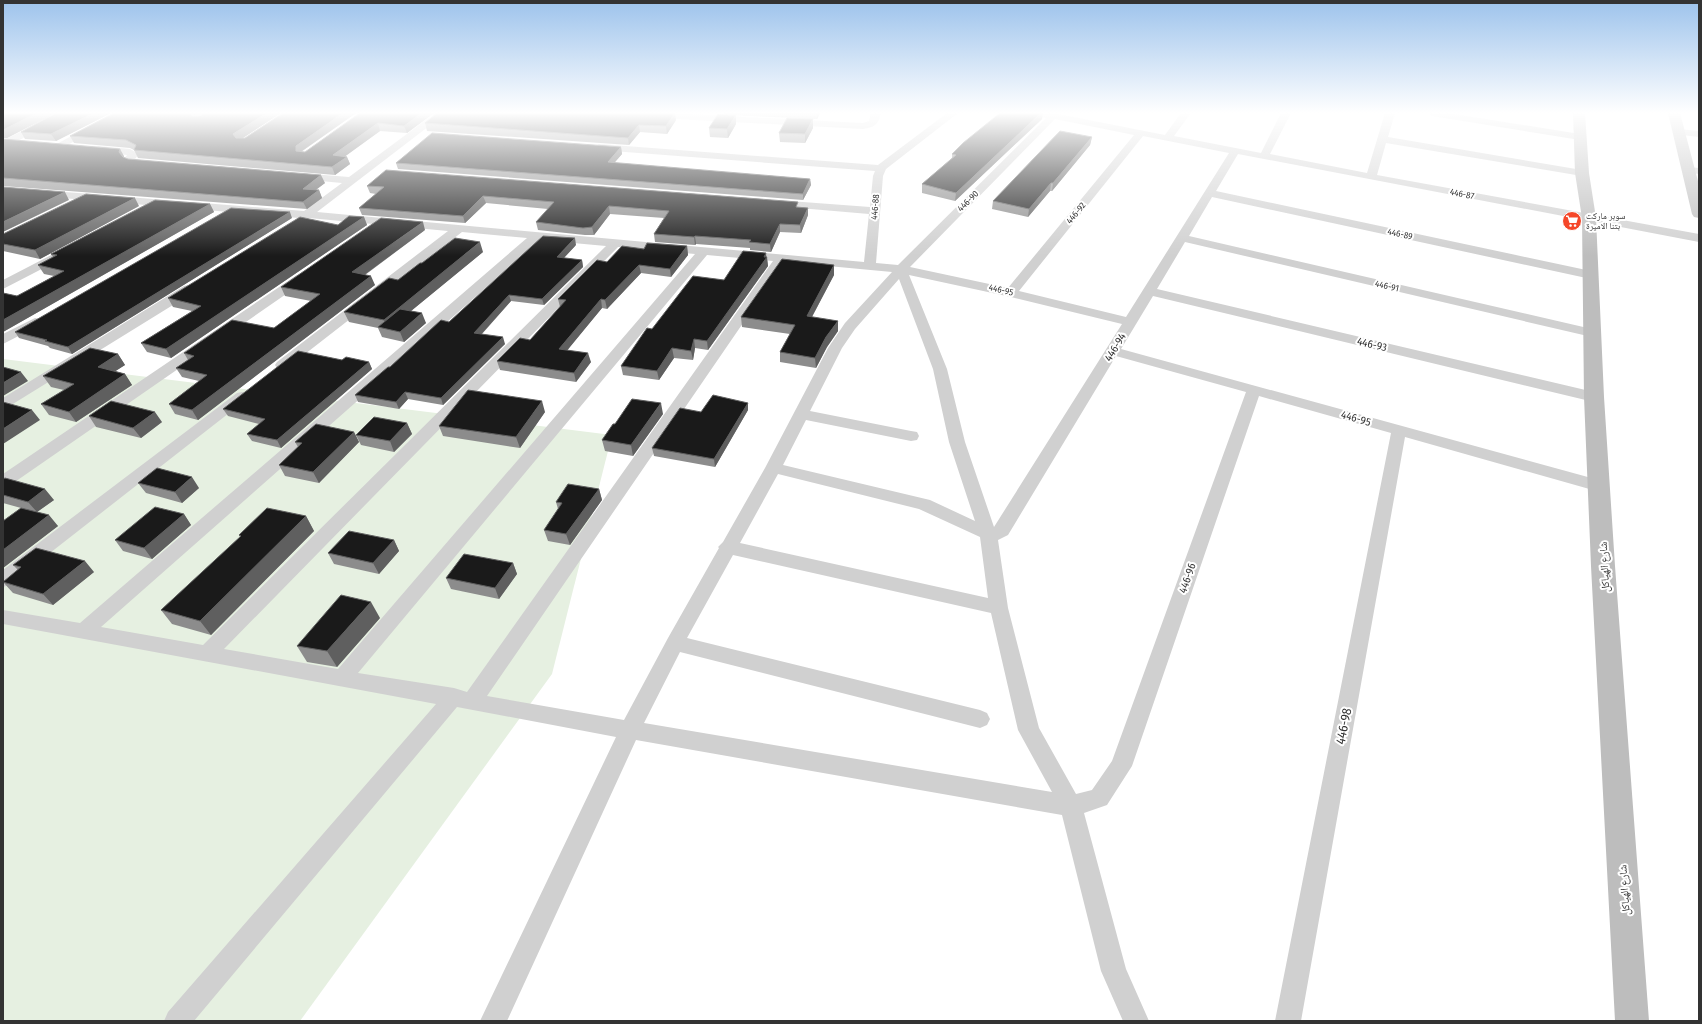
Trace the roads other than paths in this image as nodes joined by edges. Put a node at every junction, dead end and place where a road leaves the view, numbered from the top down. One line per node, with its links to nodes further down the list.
1 (131, 161): 13 (street)
2 (378, 161): 15 (street)
3 (785, 161): 14 (street)
4 (888, 161): 14 (street)
5 (1009, 161): 47 (street, 446-90)
6 (1117, 161): 53 (street, 446-92)
7 (1229, 161): 23 (street, 446-94)
8 (1288, 161): 20 (street, 446-87)
9 (1376, 161): 20 (street)
10 (1510, 161): 18 (street)
11 (1581, 161): 18 (street, شارع الهياكل)
12 (1689, 161): 16 (street)
13 (162, 165)
14 (881, 168): 29 (street, 446-88)
15 (365, 171): 17 (street); 21 (street)
16 (1693, 171): 30 (street)
17 (381, 172)
18 (1582, 173): 33 (street, شارع الهياكل)
19 (291, 176): 21 (street)
20 (1371, 177): 33 (street, 446-87)
21 (352, 181): 32 (street)
22 (5, 191): 24 (street, 446-95)
23 (1209, 193): 40 (street, 446-94); 49 (street, 446-89)
24 (88, 197): 25 (street, 446-95); 27 (street)
25 (158, 202): 28 (street, 446-95); 31 (street)
26 (763, 202): 29 (street)
27 (67, 207)
28 (233, 208): 32 (street, 446-95); 34 (street)
29 (875, 211): 46 (street, 446-88)
30 (1699, 211)
31 (137, 214)
32 (309, 215): 35 (street, 446-95); 36 (street)
33 (1589, 218): 41 (street, 446-87); 49 (street, شارع الهياكل)
34 (212, 220)
35 (383, 221): 37 (street, 446-95); 38 (street)
36 (288, 227)
37 (460, 228): 39 (street, 446-95); 59 (street)
38 (364, 235)
39 (538, 235): 42 (street, 446-95); 75 (street)
40 (1182, 238): 52 (street, 446-94); 56 (street, 446-91)
41 (1699, 238)
42 (616, 242): 43 (street, 446-95); 77 (street)
43 (704, 250): 45 (street, 446-95); 78 (street)
44 (67, 251): 51 (street)
45 (782, 257): 46 (street, 446-95); 79 (street)
46 (870, 265): 47 (street, 446-95)
47 (901, 269): 53 (street, 446-95); 64 (street, 446-90); 70 (street)
48 (311, 271): 68 (street)
49 (1591, 275): 56 (street, شارع الهياكل)
50 (200, 282): 63 (street)
51 (3, 285)
52 (1149, 291): 55 (street, 446-94); 62 (street, 446-93)
53 (1011, 292): 55 (street, 446-95)
54 (44, 317): 57 (street)
55 (1130, 322): 58 (street, 446-94)
56 (1592, 334): 62 (street, شارع الهياكل)
57 (3, 340)
58 (1113, 351): 61 (street, 446-95); 70 (street, 446-94)
59 (272, 373)
60 (254, 387): 72 (street)
61 (1254, 390): 65 (street, 446-95); 82 (street, 446-96)
62 (1594, 397): 69 (street, شارع الهياكل)
63 (3, 404)
64 (801, 414): 66 (street); 67 (street, 446-90)
65 (1399, 430): 69 (street, 446-95); 86 (street, 446-98)
66 (911, 436)
67 (773, 468): 70 (street); 71 (street, 446-90)
68 (3, 482)
69 (1600, 486): 87 (street, شارع الهياكل)
70 (988, 534): 73 (street)
71 (727, 547): 73 (street); 76 (street, 446-90)
72 (3, 580)
73 (999, 608): 82 (street)
74 (3, 617): 75 (street)
75 (84, 631): 77 (street)
76 (675, 643): 80 (street); 81 (street, 446-90)
77 (207, 654): 78 (street)
78 (342, 678): 79 (street)
79 (463, 699): 81 (street); 83 (street)
80 (980, 719)
81 (630, 730): 82 (street); 84 (street, 446-90)
82 (1071, 806): 85 (street)
83 (177, 1021)
84 (493, 1021)
85 (1136, 1021)
86 (1288, 1021)
87 (1632, 1021)

